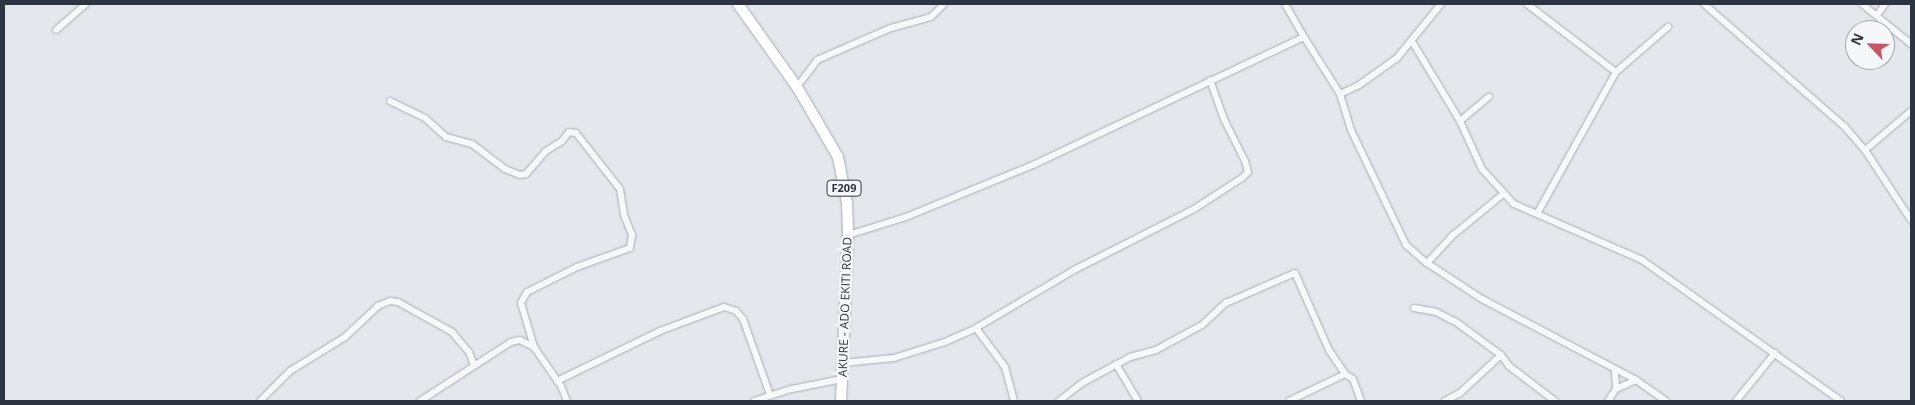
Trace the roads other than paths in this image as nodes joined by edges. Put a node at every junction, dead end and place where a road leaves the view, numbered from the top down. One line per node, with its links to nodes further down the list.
1 (86, 4): 12 (street)
2 (738, 4): 18 (main road, AKURE - ADO EKITI ROAD / F209)
3 (944, 4): 18 (street)
4 (1285, 4): 13 (street)
5 (1441, 4): 14 (street)
6 (1527, 4): 16 (street)
7 (1704, 4): 24 (street)
8 (1862, 4): 10 (street)
9 (1885, 4): 10 (street)
10 (1877, 15): 15 (street)
11 (1668, 26): 16 (street)
12 (56, 30)
13 (1304, 37): 17 (street); 19 (street)
14 (1413, 43): 19 (street); 23 (street)
15 (1911, 44)
16 (1616, 72): 26 (street)
17 (1210, 80): 28 (street); 31 (street)
18 (797, 87): 28 (main road, AKURE - ADO EKITI ROAD / F209)
19 (1340, 94): 29 (street)
20 (1489, 97): 23 (street)
21 (390, 101): 32 (street)
22 (1911, 111): 24 (street)
23 (1460, 121): 25 (street)
24 (1865, 150): 27 (street)
25 (1502, 195): 26 (street); 29 (street)
26 (1537, 214): 33 (street)
27 (1911, 220)
28 (848, 235): 35 (main road, AKURE - ADO EKITI ROAD / F209)
29 (1427, 263): 38 (street)
30 (1414, 308): 34 (street)
31 (976, 328): 35 (street); 50 (street)
32 (534, 346): 37 (street); 42 (street)
33 (1775, 353): 59 (street); 60 (street)
34 (1501, 355): 55 (street); 56 (street)
35 (843, 363): 40 (main road, AKURE - ADO EKITI ROAD / F209)
36 (1116, 364): 39 (street); 51 (street); 52 (street)
37 (474, 365): 45 (street); 46 (street)
38 (1615, 370): 41 (street); 43 (street)
39 (1345, 374): 53 (street); 54 (street)
40 (842, 379): 44 (street); 49 (main road, AKURE - ADO EKITI ROAD / F209)
41 (1636, 380): 43 (street); 58 (street)
42 (557, 381): 44 (street); 47 (street)
43 (1616, 389): 57 (street)
44 (770, 395): 48 (street)
45 (260, 401)
46 (420, 401)
47 (566, 401)
48 (754, 401)
49 (841, 401)
50 (1014, 401)
51 (1059, 401)
52 (1138, 401)
53 (1289, 401)
54 (1361, 401)
55 (1445, 401)
56 (1555, 401)
57 (1608, 401)
58 (1666, 401)
59 (1736, 401)
60 (1841, 401)

